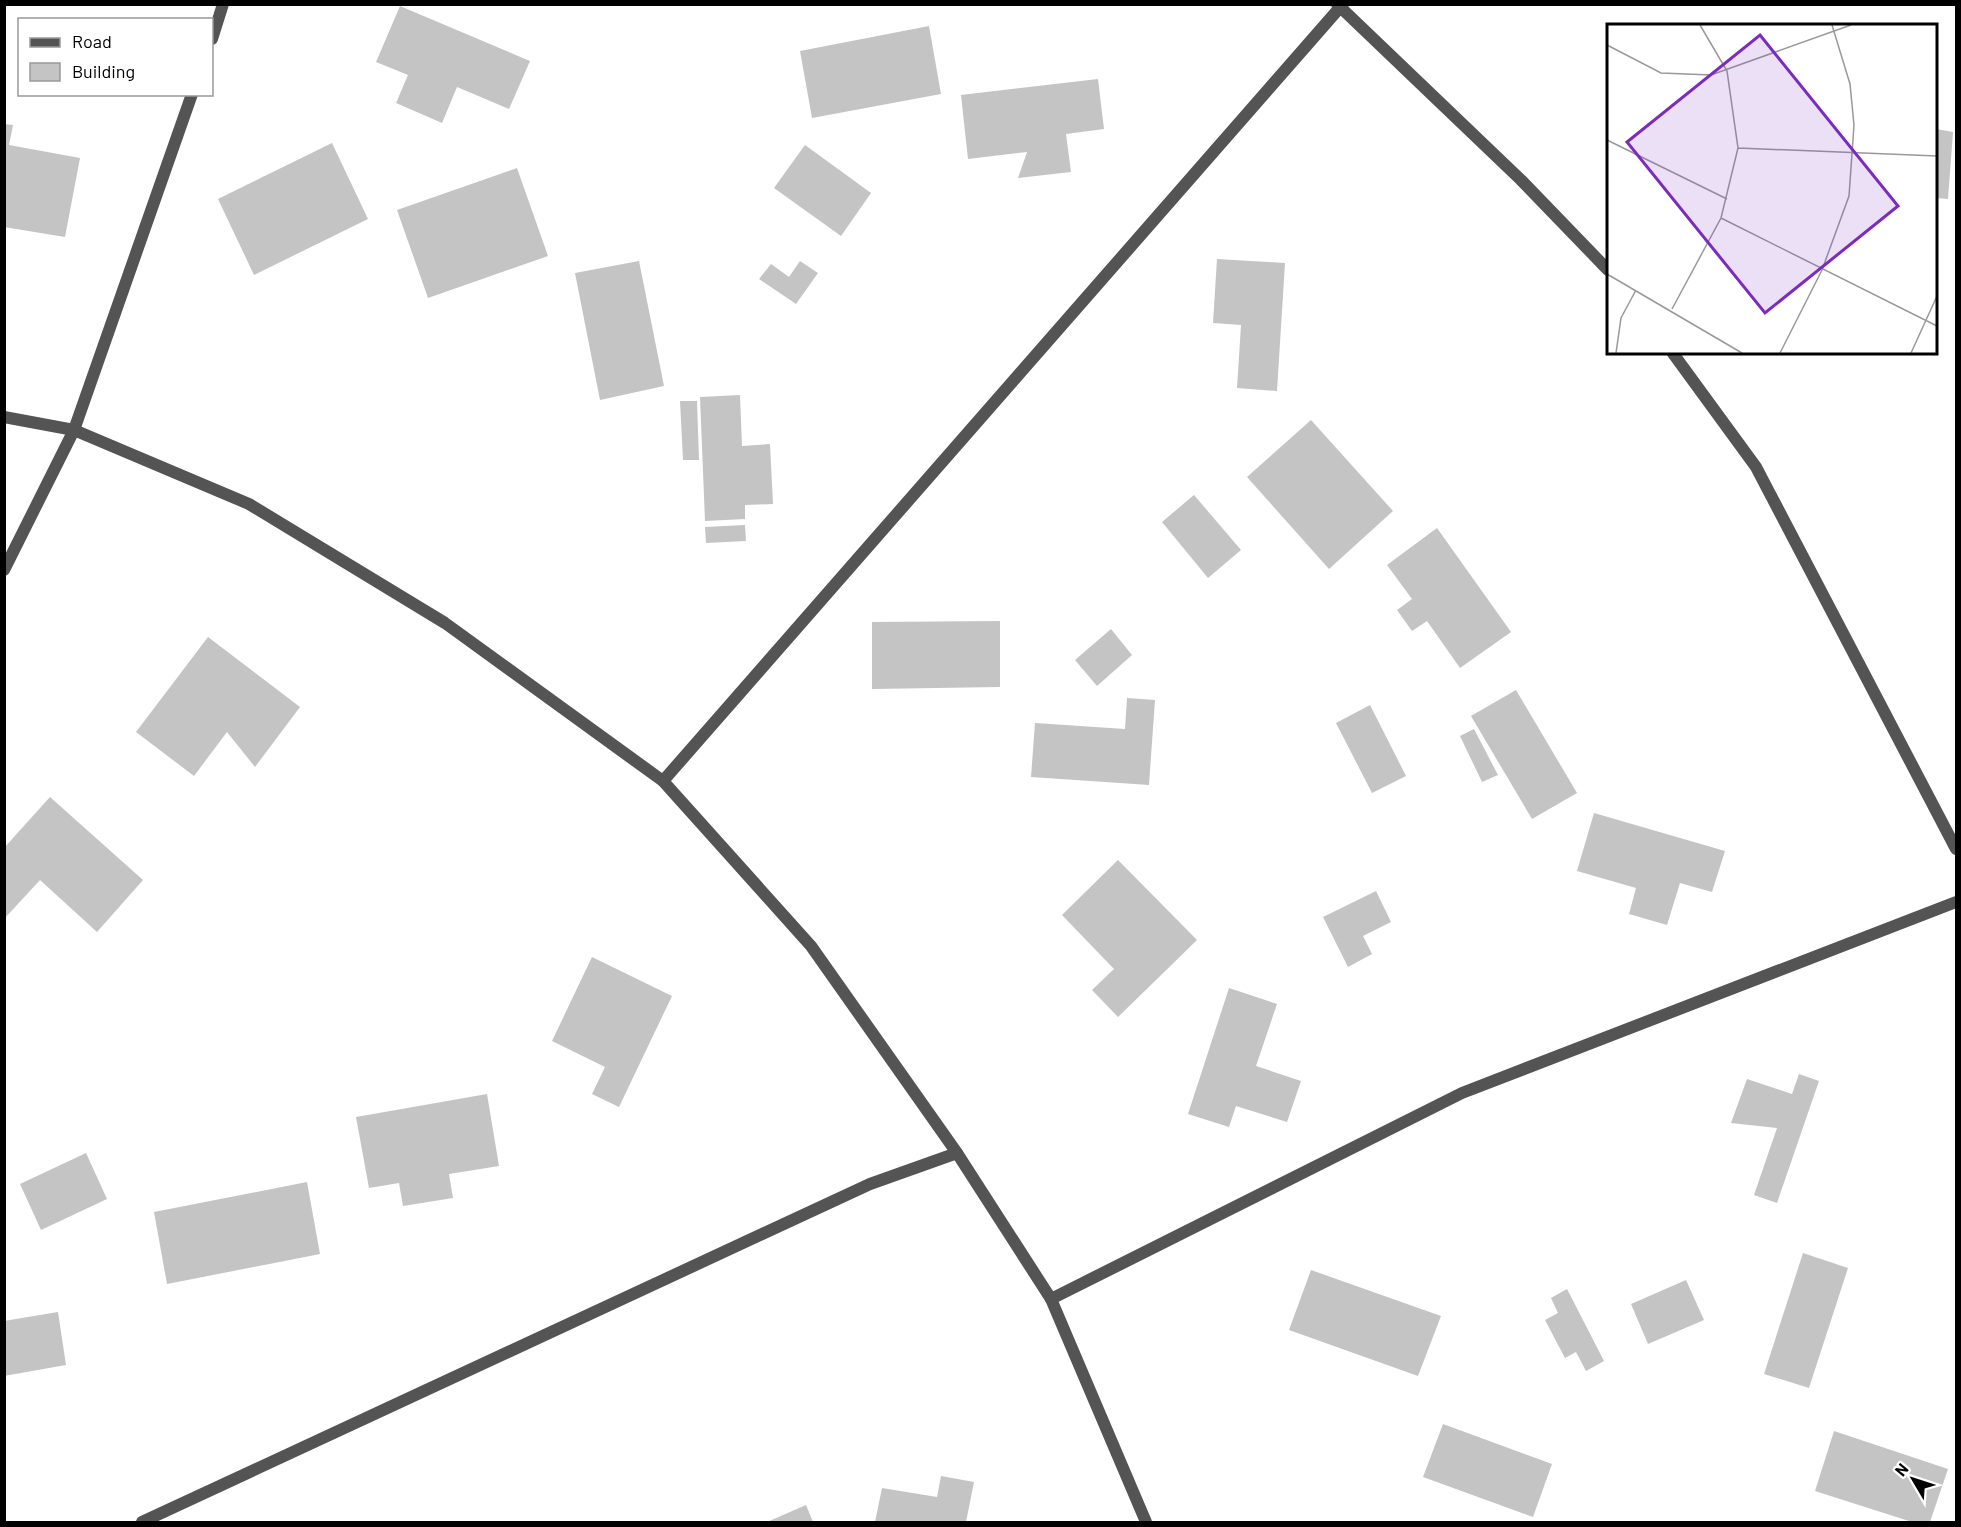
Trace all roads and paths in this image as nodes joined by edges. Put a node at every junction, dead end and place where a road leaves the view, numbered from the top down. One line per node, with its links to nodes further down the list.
1 (224, 4): 3 (street)
2 (1340, 5): 5 (street); 10 (street)
3 (213, 36)
4 (191, 96): 8 (street)
5 (1607, 269)
6 (1673, 354): 11 (street)
7 (4, 417): 8 (street)
8 (74, 430): 9 (street); 10 (street)
9 (4, 570)
10 (663, 781): 13 (street)
11 (1956, 849)
12 (1956, 902): 14 (street)
13 (957, 1152): 14 (street); 15 (street)
14 (1051, 1299): 16 (street)
15 (142, 1522)
16 (1146, 1522)

